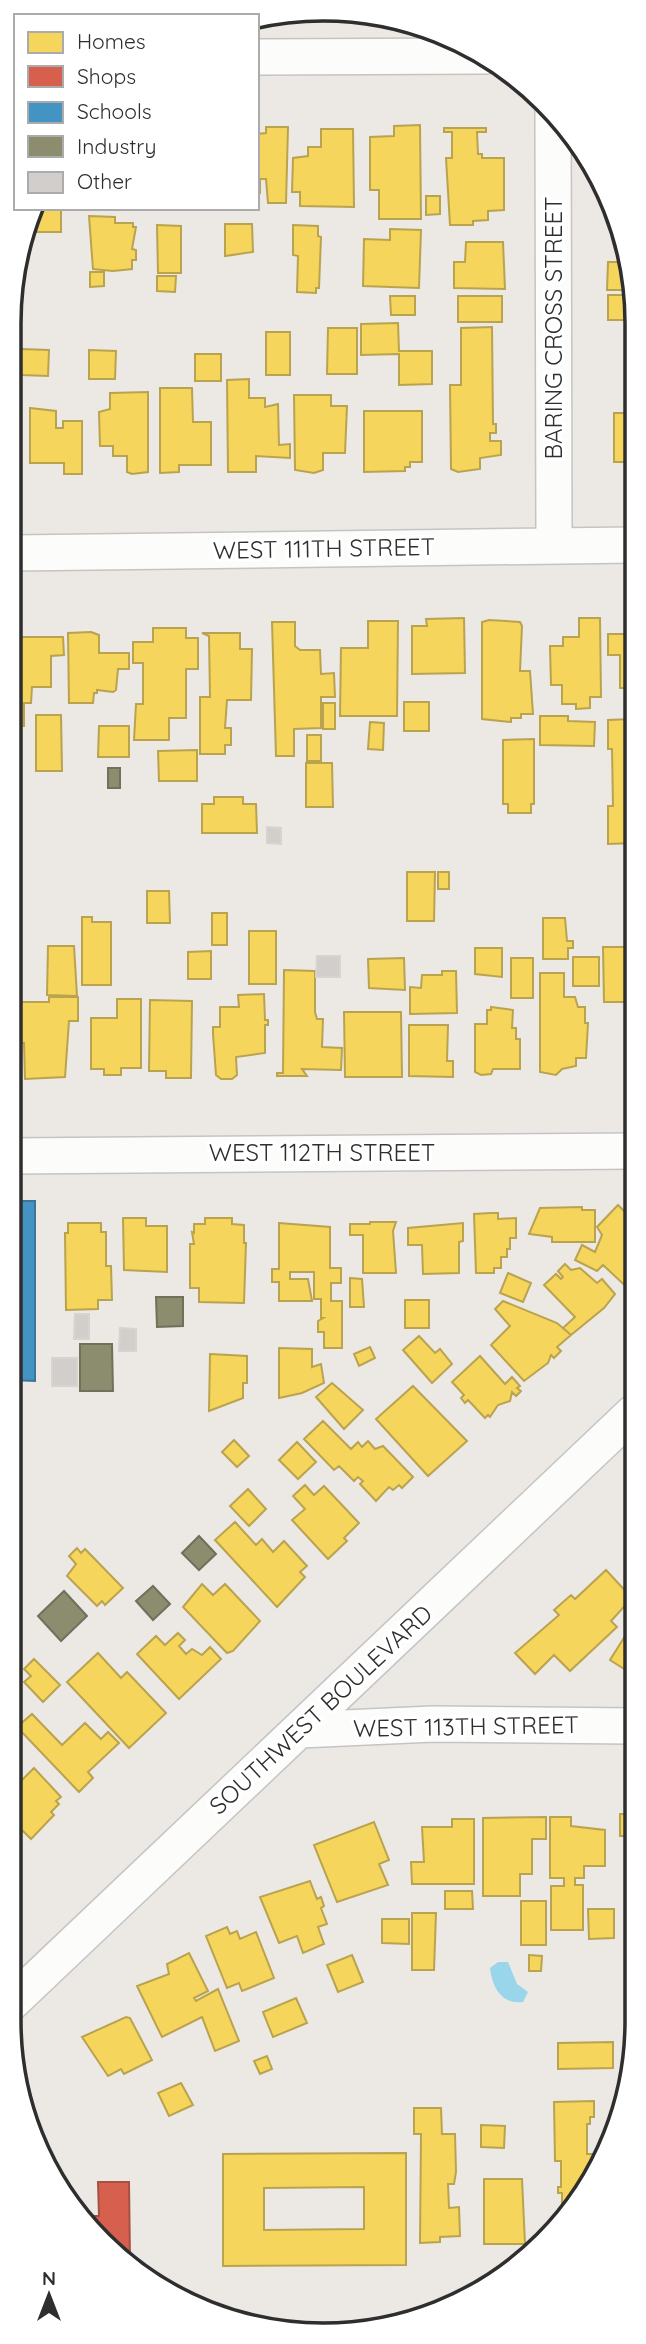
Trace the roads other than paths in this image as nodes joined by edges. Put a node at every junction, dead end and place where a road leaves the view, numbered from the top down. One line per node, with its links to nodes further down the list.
1 (465, 56): 2 (street)
2 (259, 57)
3 (553, 128): 5 (street, BARING CROSS STREET)
4 (625, 545): 5 (street, WEST 111TH STREET)
5 (554, 546): 6 (street, WEST 111TH STREET)
6 (21, 553)
7 (625, 1151): 8 (street, WEST 112TH STREET)
8 (21, 1156)
9 (625, 1420): 11 (street, SOUTHWEST BOULEVARD)
10 (625, 1726): 11 (street, WEST 113TH STREET)
11 (300, 1730): 12 (street, SOUTHWEST BOULEVARD)
12 (21, 1994)

